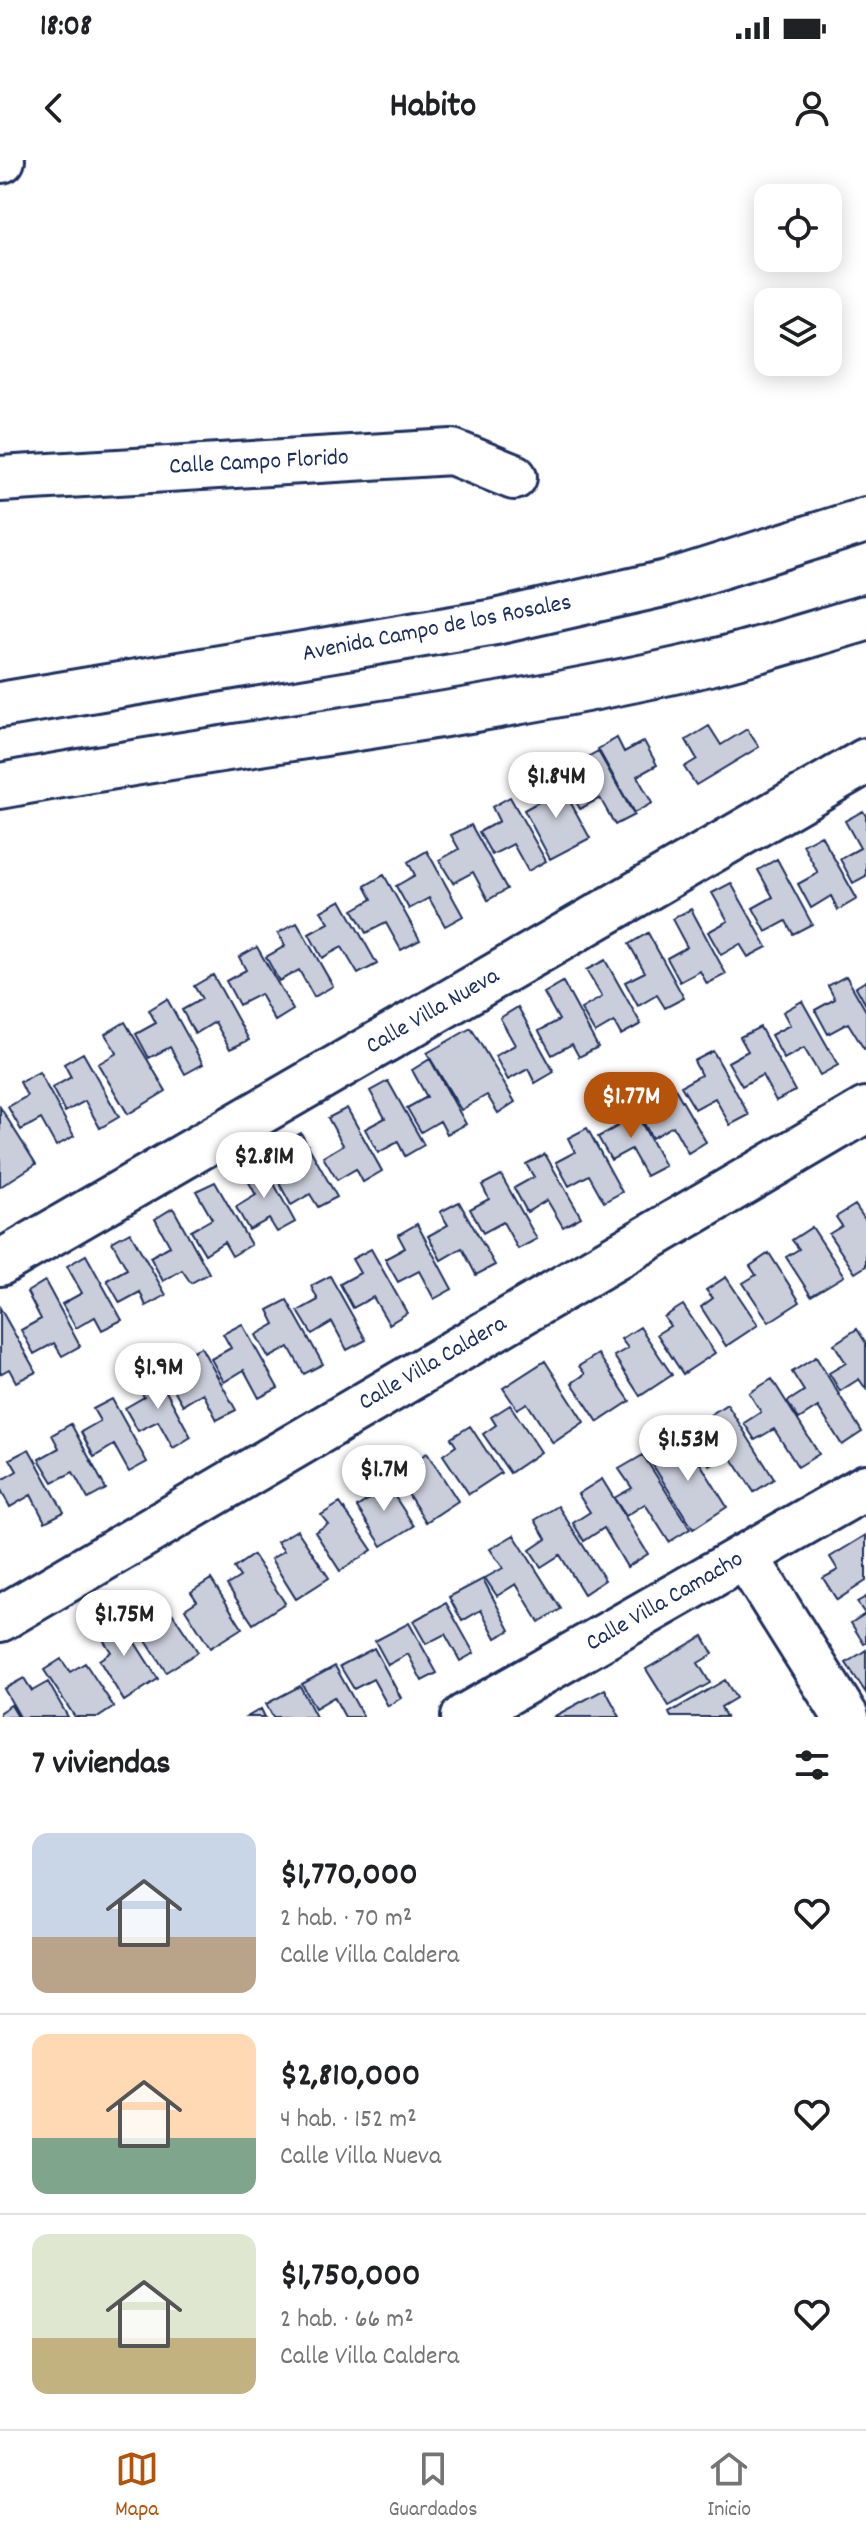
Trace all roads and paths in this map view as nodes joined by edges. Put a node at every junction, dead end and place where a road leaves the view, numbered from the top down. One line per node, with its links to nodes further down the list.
1 (514, 477): 2 (street, Calle Campo Florido)
2 (0, 479)
3 (866, 520): 5 (street, Avenida Campo de los Rosales)
4 (866, 618): 7 (street)
5 (0, 705)
6 (866, 761): 9 (street, Calle Villa Nueva)
7 (0, 786)
8 (866, 1110): 12 (street, Calle Villa Caldera)
9 (0, 1263)
10 (866, 1487): 11 (street, Calle Villa Camacho)
11 (745, 1556): 13 (street, Calle Villa Camacho); 14 (street)
12 (0, 1619)
13 (473, 1715)
14 (846, 1717)

